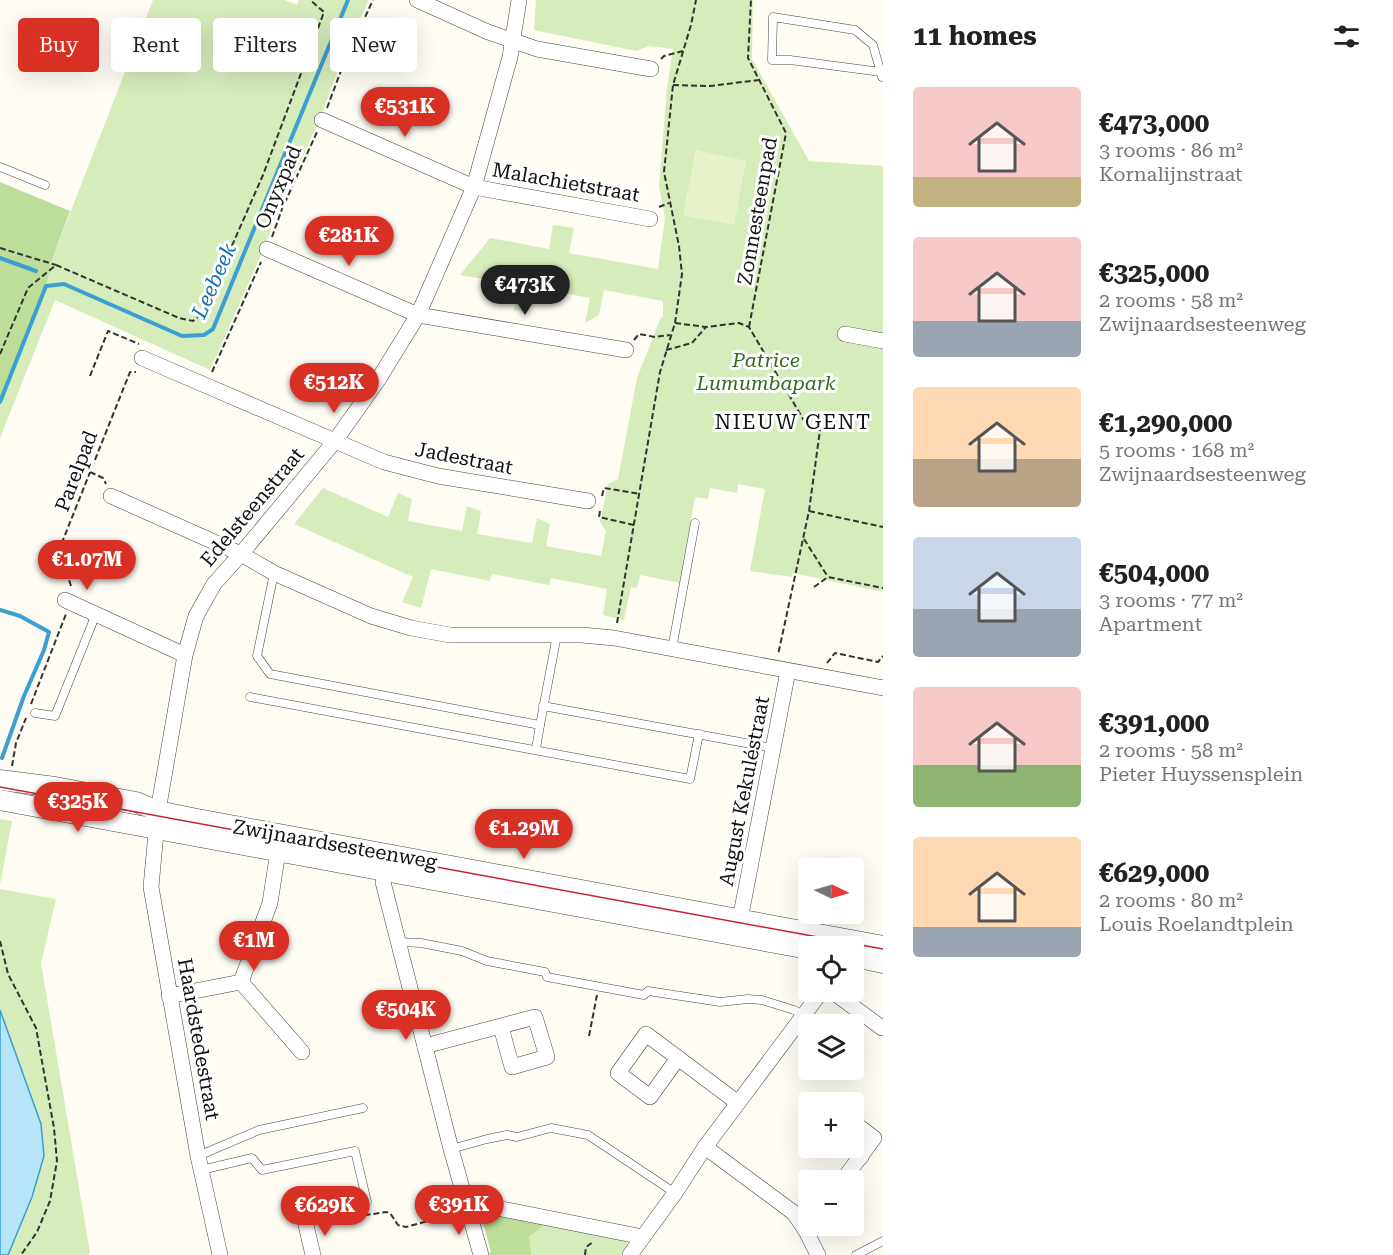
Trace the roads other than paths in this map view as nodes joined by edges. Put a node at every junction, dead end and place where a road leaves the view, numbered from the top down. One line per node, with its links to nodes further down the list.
1 (417, 0): 3 (street)
2 (519, 0): 3 (street, Edelsteenstraat)
3 (513, 40): 4 (street); 9 (street, Edelsteenstraat)
4 (651, 69)
5 (882, 75): 5 (lane)
6 (322, 120): 9 (street, Malachietstraat)
7 (0, 167): 8 (lane)
8 (45, 185)
9 (474, 187): 10 (street, Malachietstraat); 12 (street, Edelsteenstraat)
10 (650, 219)
11 (267, 249): 12 (street)
12 (418, 315): 15 (street); 17 (street, Edelsteenstraat)
13 (845, 334): 14 (street)
14 (883, 341)
15 (626, 350)
16 (142, 358): 17 (street, Jadestraat)
17 (335, 441): 19 (street, Jadestraat); 21 (street, Edelsteenstraat)
18 (111, 496): 21 (street)
19 (588, 501)
20 (695, 523): 26 (lane)
21 (242, 554): 22 (street); 27 (street, Edelsteenstraat)
22 (274, 573): 25 (street); 33 (lane)
23 (69, 601): 24 (street)
24 (96, 612): 27 (street); 32 (lane)
25 (556, 635): 26 (street); 31 (lane)
26 (672, 649): 28 (street)
27 (185, 654): 39 (street, Edelsteenstraat)
28 (782, 670): 29 (street); 35 (street, August Kekuléstraat)
29 (883, 688)
30 (250, 697): 36 (lane)
31 (543, 706): 33 (lane); 34 (lane)
32 (35, 713)
33 (540, 725): 36 (lane)
34 (699, 734): 35 (lane); 36 (lane)
35 (773, 748): 42 (street, August Kekuléstraat)
36 (536, 749)
37 (5, 781): 39 (street, Zwijnaardsesteenweg)
38 (0, 800): 39 (street, Zwijnaardsesteenweg)
39 (155, 819): 40 (street, Zwijnaardsesteenweg); 42 (street, Zwijnaardsesteenweg); 43 (lane); 48 (lane); 52 (street, Haardstedestraat)
40 (278, 851): 41 (street, Zwijnaardsesteenweg); 51 (street)
41 (385, 871): 42 (street, Zwijnaardsesteenweg); 44 (street)
42 (739, 928): 45 (street, Zwijnaardsesteenweg); 46 (street, Zwijnaardsesteenweg)
43 (798, 939)
44 (398, 942): 55 (lane); 60 (street)
45 (798, 946)
46 (883, 946)
47 (864, 951): 48 (lane)
48 (883, 953)
49 (864, 959): 50 (street)
50 (883, 963)
51 (241, 982): 52 (street); 61 (street)
52 (169, 996): 70 (street, Haardstedestraat)
53 (813, 1002): 56 (street)
54 (847, 1002): 59 (street)
55 (800, 1014)
56 (803, 1014)
57 (798, 1020): 63 (street)
58 (501, 1027): 60 (street)
59 (883, 1028)
60 (425, 1046): 67 (street)
61 (302, 1052)
62 (678, 1058): 63 (street)
63 (738, 1103): 66 (street)
64 (363, 1108): 70 (lane)
65 (864, 1130): 68 (street)
66 (705, 1147): 72 (street); 75 (street)
67 (451, 1149): 72 (lane); 74 (street)
68 (864, 1153)
69 (860, 1158): 71 (street)
70 (200, 1163): 73 (lane); 80 (street, Haardstedestraat)
71 (851, 1170)
72 (675, 1193): 78 (street)
73 (367, 1202)
74 (468, 1208): 78 (street); 82 (street)
75 (798, 1217)
76 (306, 1226): 81 (street)
77 (811, 1236): 84 (street)
78 (644, 1237): 83 (street)
79 (883, 1241): 85 (lane)
80 (220, 1255)
81 (313, 1255)
82 (481, 1255)
83 (631, 1255)
84 (818, 1255)
85 (856, 1255)

